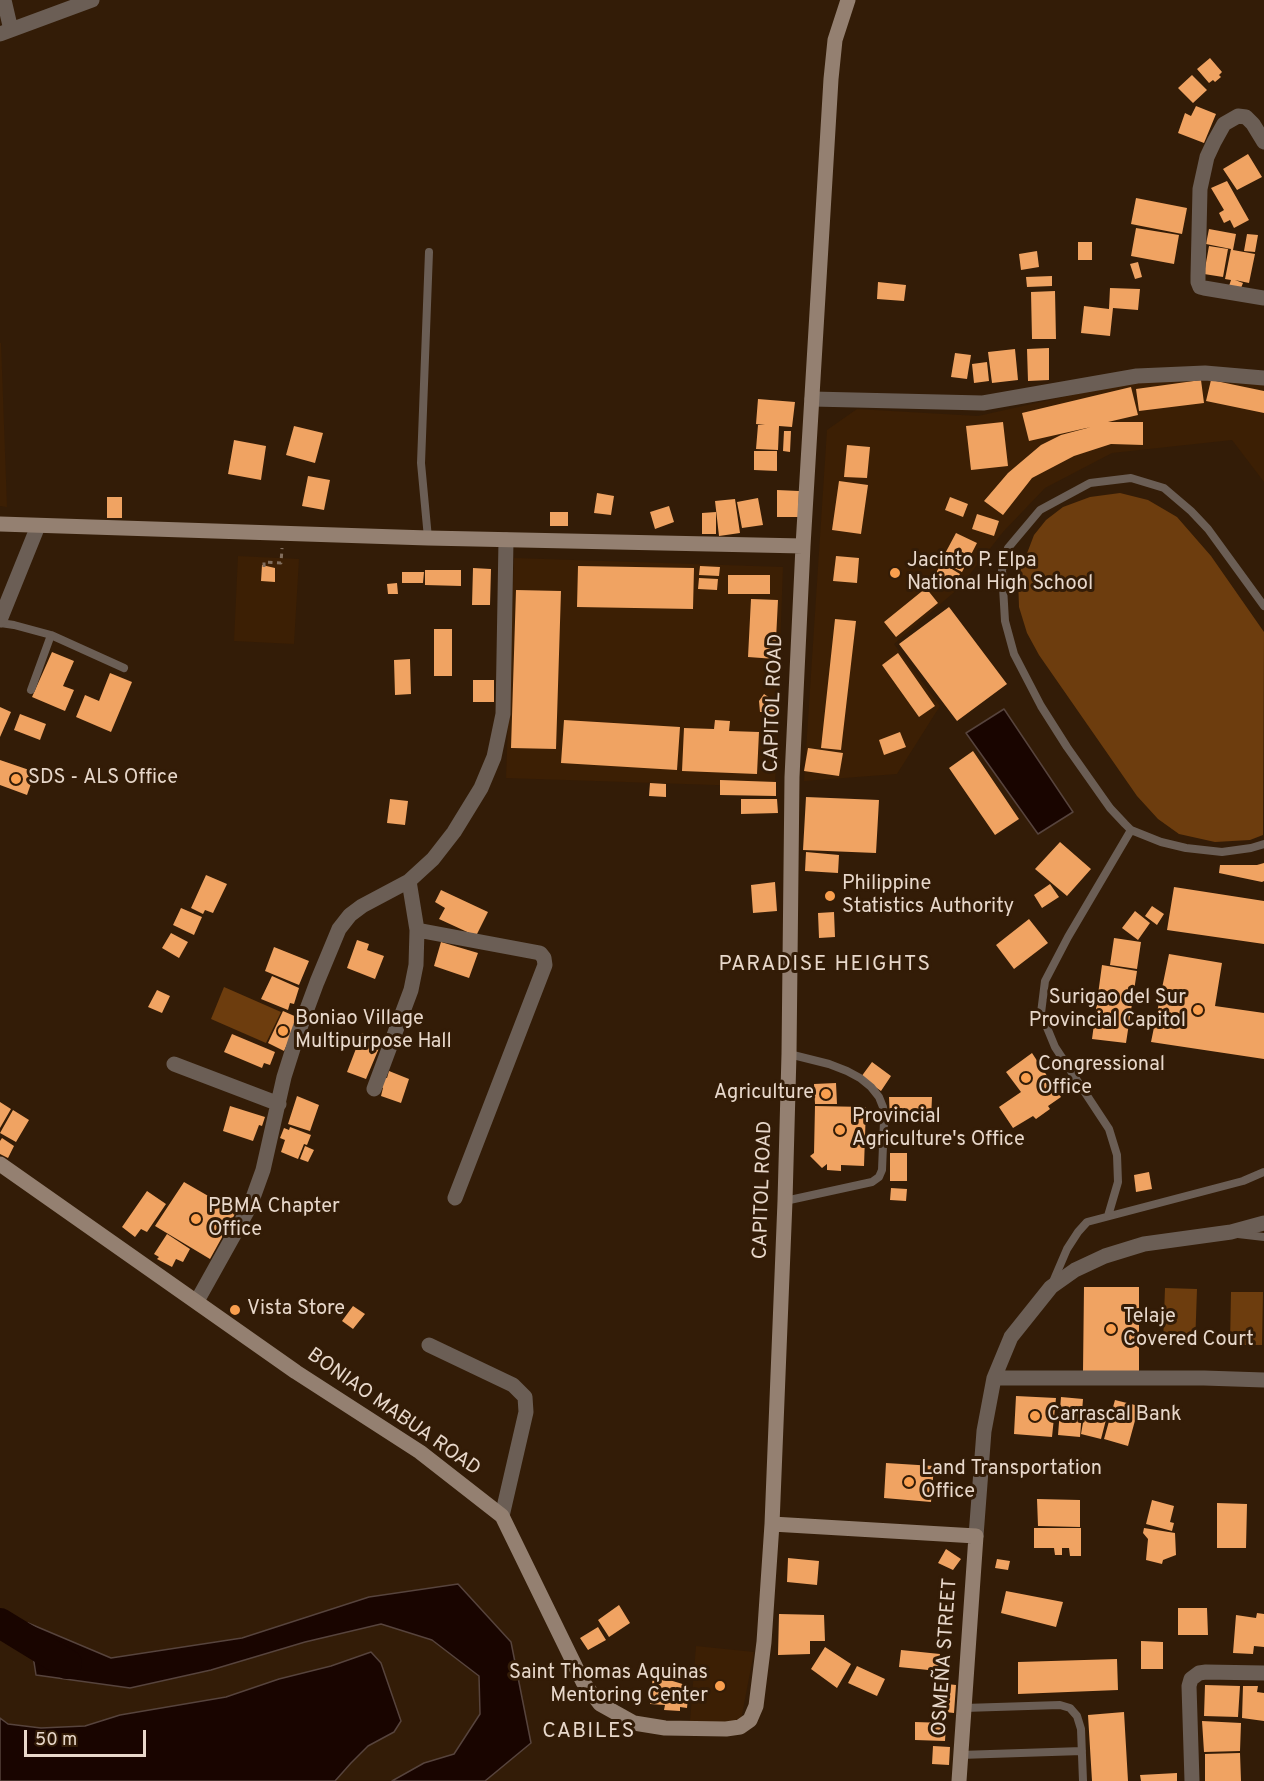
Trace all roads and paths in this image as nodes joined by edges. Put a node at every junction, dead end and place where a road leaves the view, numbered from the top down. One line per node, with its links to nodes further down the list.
1 (4, 0): 4 (street)
2 (92, 0): 4 (street)
3 (848, 0): 9 (main road, CAPITOL ROAD)
4 (6, 32)
5 (1264, 142): 7 (street)
6 (429, 252): 13 (lane)
7 (1264, 298)
8 (1264, 378): 9 (street)
9 (812, 399): 15 (main road, CAPITOL ROAD)
10 (0, 524): 11 (main road)
11 (38, 526): 12 (main road); 18 (street)
12 (283, 534): 13 (main road); 16 (path)
13 (428, 538): 14 (main road)
14 (506, 540): 15 (main road); 24 (street)
15 (803, 546): 26 (main road, CAPITOL ROAD)
16 (264, 567)
17 (1264, 606): 22 (lane)
18 (0, 622): 19 (lane)
19 (51, 635): 20 (lane); 21 (lane)
20 (124, 668)
21 (31, 690)
22 (1131, 830): 23 (lane); 34 (lane)
23 (1264, 844)
24 (409, 881): 25 (street); 29 (street)
25 (417, 930): 28 (street); 32 (street)
26 (789, 1054): 33 (main road, CAPITOL ROAD); 33 (lane)
27 (174, 1064): 29 (street)
28 (374, 1089)
29 (279, 1104): 39 (street)
30 (0, 1164): 39 (main road, BONIAO MABUA ROAD)
31 (1264, 1173): 34 (lane)
32 (454, 1198)
33 (785, 1201): 44 (main road, CAPITOL ROAD)
34 (1108, 1216): 38 (lane)
35 (1264, 1223): 36 (street)
36 (1231, 1232): 37 (lane); 38 (street)
37 (1264, 1237)
38 (1051, 1287): 41 (street)
39 (197, 1301): 43 (main road, BONIAO MABUA ROAD)
40 (429, 1345): 43 (street)
41 (994, 1378): 42 (street); 45 (street)
42 (1264, 1380)
43 (502, 1516): 44 (main road, BONIAO MABUA ROAD)
44 (772, 1524): 45 (main road)
45 (976, 1536): 47 (main road, OSMEÑA STREET)
46 (1264, 1673): 52 (street)
47 (963, 1708): 48 (lane); 49 (main road, OSMEÑA STREET)
48 (1082, 1751): 49 (lane); 51 (lane)
49 (960, 1755): 50 (main road, OSMEÑA STREET)
50 (959, 1781)
51 (1083, 1781)
52 (1192, 1781)

